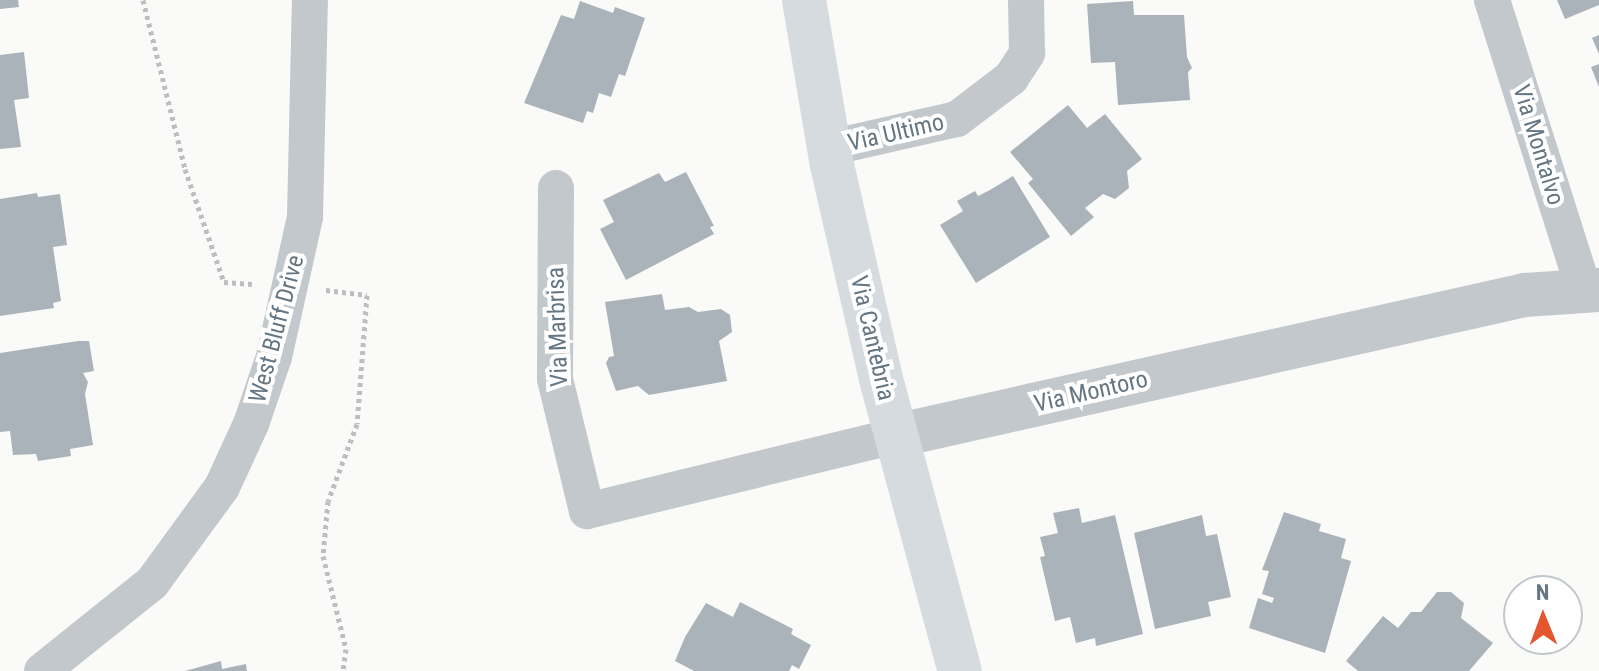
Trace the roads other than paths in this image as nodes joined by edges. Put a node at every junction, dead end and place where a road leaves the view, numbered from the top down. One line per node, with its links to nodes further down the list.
1 (310, 0): 10 (street, West Bluff Drive)
2 (804, 0): 5 (main road, Via Cantebria)
3 (1026, 0): 5 (street, Via Ultimo)
4 (1492, 0): 7 (street, Via Montalvo)
5 (829, 148): 8 (main road, Via Cantebria)
6 (556, 188): 9 (street, Via Marbrisa)
7 (1591, 290): 8 (street, Via Montoro)
8 (895, 436): 9 (street, Via Montoro); 11 (main road, Via Cantebria)
9 (587, 511)
10 (42, 671)
11 (960, 671)

